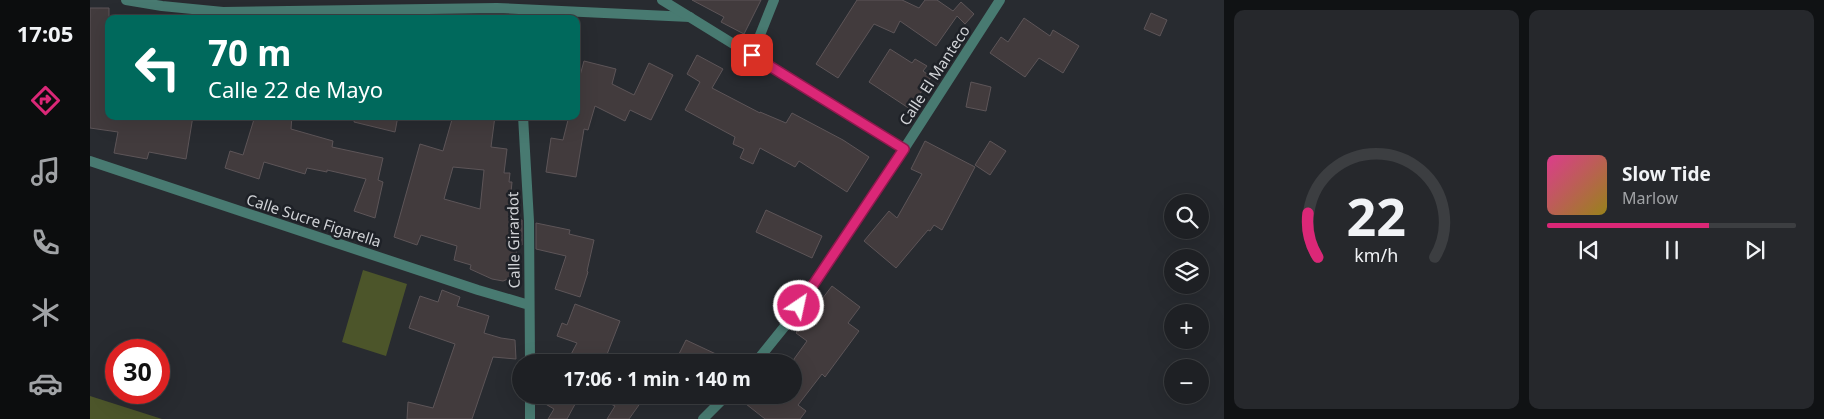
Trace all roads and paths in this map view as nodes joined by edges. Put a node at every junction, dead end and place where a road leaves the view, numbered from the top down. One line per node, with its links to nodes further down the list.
1 (126, 0): 5 (street)
2 (662, 0): 8 (street)
3 (774, 0): 9 (street)
4 (1000, 0): 11 (street, Calle El Manteco)
5 (517, 14): 6 (street)
6 (575, 15)
7 (580, 15): 8 (street)
8 (690, 17): 9 (street)
9 (752, 55): 11 (street)
10 (523, 120): 13 (street, Calle Girardot)
11 (904, 149): 15 (street, Calle El Manteco)
12 (90, 161): 13 (street, Calle Sucre Figarella)
13 (529, 305): 14 (street, Calle Girardot)
14 (530, 354)
15 (762, 354)
16 (530, 404): 18 (street)
17 (717, 404): 19 (street)
18 (530, 419)
19 (703, 419)

